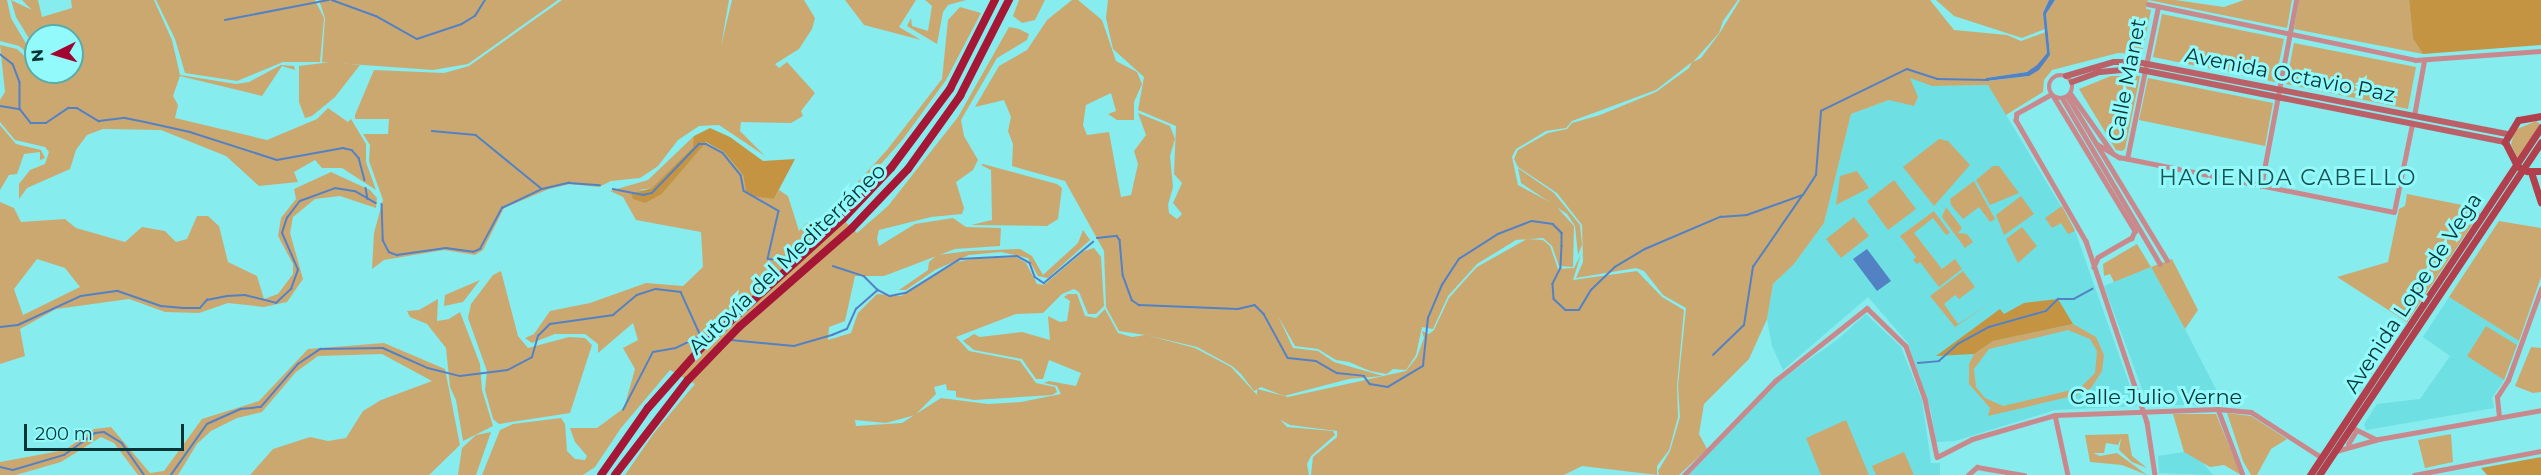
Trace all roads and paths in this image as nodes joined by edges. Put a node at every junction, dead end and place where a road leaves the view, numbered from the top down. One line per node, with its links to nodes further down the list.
1 (996, 0): 45 (highway, Autovía del Mediterráneo)
2 (1009, 0): 46 (highway, Autovía del Mediterráneo)
3 (2296, 0): 6 (street)
4 (2148, 4): 5 (street)
5 (2158, 6): 6 (street); 9 (street, Calle Manet)
6 (2289, 36): 8 (street); 12 (street)
7 (2541, 51): 8 (street)
8 (2424, 61): 15 (street)
9 (2145, 67): 10 (street, Avenida Octavio Paz); 11 (street, Avenida Octavio Paz); 12 (street, Avenida Octavio Paz); 23 (street, Calle Manet)
10 (2066, 76): 11 (street); 13 (street)
11 (2072, 82): 14 (street)
12 (2279, 93): 15 (street, Avenida Octavio Paz); 17 (street, Avenida Octavio Paz); 26 (street)
13 (2052, 96): 14 (street); 28 (street); 29 (street)
14 (2067, 97): 21 (street); 22 (street); 31 (street)
15 (2414, 116): 19 (street, Avenida Octavio Paz)
16 (2541, 116): 19 (main road)
17 (2412, 124): 19 (street, Avenida Octavio Paz); 26 (street)
18 (2541, 127): 24 (main road, Avenida Lope de Vega)
19 (2506, 138): 24 (main road)
20 (2541, 142): 24 (main road, Avenida Lope de Vega)
21 (2097, 144): 22 (street); 30 (street)
22 (2116, 156): 23 (street)
23 (2127, 159): 26 (street)
24 (2523, 169): 25 (main road); 27 (main road); 39 (main road, Avenida Lope de Vega)
25 (2541, 171)
26 (2261, 186)
27 (2541, 202)
28 (2090, 253): 29 (street); 32 (street)
29 (2098, 258): 32 (street)
30 (2167, 260)
31 (2160, 264)
32 (2093, 269): 36 (street)
33 (2541, 289): 38 (street)
34 (2218, 409): 36 (street, Calle Julio Verne); 44 (street, Calle Julio Verne); 52 (street)
35 (2541, 410): 38 (street)
36 (2144, 411): 37 (street, Calle Julio Verne); 51 (street)
37 (2055, 415): 47 (street, Calle Julio Verne); 50 (street)
38 (2499, 417): 40 (street)
39 (2351, 427): 40 (street); 41 (street); 42 (main road, Avenida Lope de Vega); 44 (main road, Avenida Lope de Vega)
40 (2379, 439): 41 (street)
41 (2346, 446): 42 (street)
42 (2336, 451): 54 (main road, Avenida Lope de Vega)
43 (2541, 451): 55 (street)
44 (2321, 458): 53 (main road, Avenida Lope de Vega)
45 (602, 475)
46 (615, 475)
47 (1684, 475)
48 (1968, 475): 49 (street)
49 (2024, 475)
50 (2068, 475)
51 (2155, 475)
52 (2243, 475)
53 (2310, 475)
54 (2319, 475)
55 (2414, 475)

